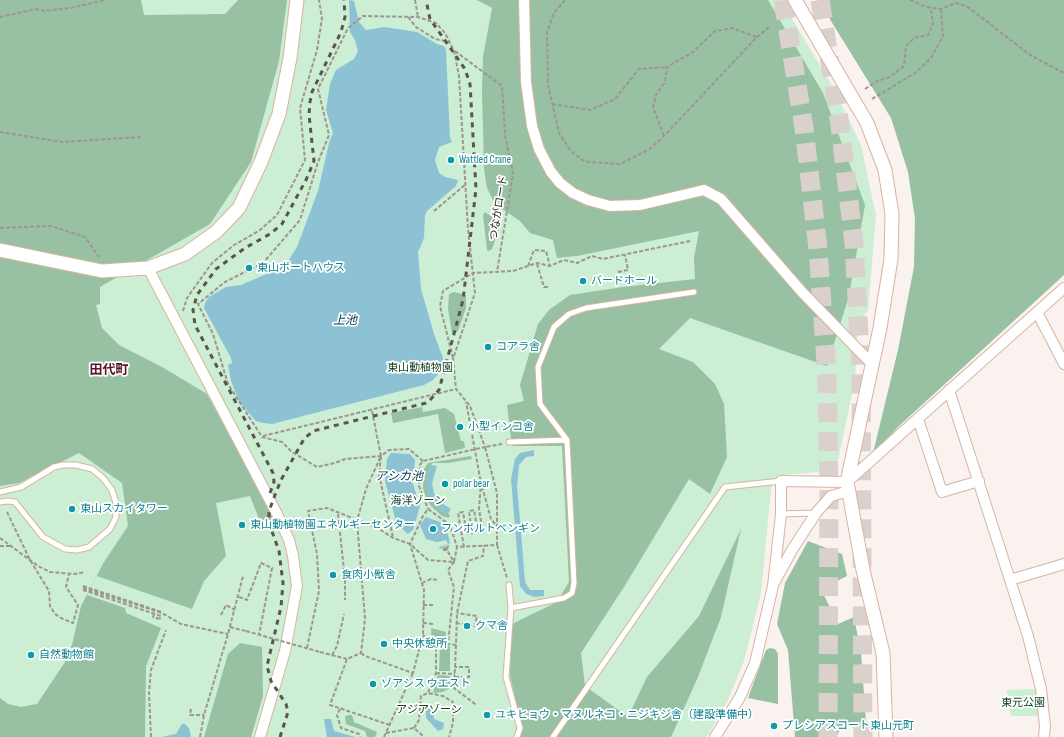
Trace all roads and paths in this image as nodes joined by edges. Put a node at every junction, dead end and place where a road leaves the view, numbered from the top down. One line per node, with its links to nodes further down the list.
1 (105, 0): 11 (path)
2 (297, 0): 36 (street)
3 (319, 0): 44 (path)
4 (415, 0): 13 (path)
5 (524, 0): 46 (street)
6 (565, 0): 22 (path)
7 (795, 0): 46 (street)
8 (910, 0): 9 (path)
9 (931, 8): 10 (path); 20 (path)
10 (941, 9): 19 (path); 21 (path)
11 (0, 17)
12 (408, 17): 13 (path); 16 (path); 53 (path)
13 (418, 17): 16 (path)
14 (770, 27): 15 (path)
15 (757, 37): 18 (path); 24 (path)
16 (450, 42): 17 (path)
17 (454, 51): 26 (path); 37 (path, つながロード)
18 (667, 67): 22 (path); 24 (path)
19 (1064, 73)
20 (865, 89)
21 (872, 99)
22 (552, 104): 24 (path)
23 (0, 132): 25 (path)
24 (664, 136)
25 (141, 137)
26 (466, 184): 27 (path); 39 (path)
27 (434, 211)
28 (0, 228): 32 (path)
29 (690, 241): 31 (path)
30 (0, 250): 36 (street)
31 (625, 254): 35 (path); 38 (path)
32 (103, 263)
33 (537, 263): 34 (path); 35 (path); 40 (path)
34 (528, 266): 35 (path); 37 (path)
35 (550, 266)
36 (148, 268): 131 (street)
37 (497, 272): 39 (path)
38 (618, 272)
39 (473, 273): 45 (path); 45 (path)
40 (548, 287)
41 (1064, 288): 43 (street)
42 (694, 292): 54 (lane)
43 (1037, 312): 47 (street); 49 (street)
44 (183, 314)
45 (453, 359): 48 (path)
46 (872, 364): 62 (street)
47 (1064, 364)
48 (456, 389): 50 (path); 51 (path)
49 (949, 390): 52 (street); 61 (street)
50 (466, 402): 56 (path); 57 (path)
51 (372, 411): 53 (path); 58 (path)
52 (918, 419): 61 (street); 62 (street)
53 (262, 437): 58 (path)
54 (567, 440): 55 (lane); 98 (lane)
55 (509, 442): 56 (path)
56 (485, 447): 57 (path); 72 (path)
57 (475, 450): 59 (path); 63 (path)
58 (381, 456): 59 (path); 71 (path); 74 (path)
59 (423, 461): 66 (path)
60 (781, 481): 62 (street); 70 (street); 137 (lane)
61 (980, 481): 90 (street)
62 (848, 486): 69 (street); 139 (street)
63 (481, 487): 72 (path); 81 (path)
64 (0, 492): 65 (lane)
65 (0, 502)
66 (428, 509): 75 (path); 80 (path)
67 (7, 512): 83 (path)
68 (338, 513): 71 (path); 95 (path); 113 (path)
69 (816, 513): 70 (lane); 93 (street)
70 (781, 514): 93 (street)
71 (357, 521): 74 (path); 114 (path)
72 (497, 526): 76 (path)
73 (0, 538): 78 (path)
74 (393, 538): 75 (path)
75 (410, 544): 84 (path); 91 (path)
76 (497, 545): 79 (path); 92 (path)
77 (0, 546): 78 (path)
78 (12, 546): 83 (path)
79 (484, 546): 81 (path); 101 (path)
80 (457, 547): 81 (path); 84 (path)
81 (464, 547)
82 (447, 550): 84 (path)
83 (30, 560): 87 (path); 87 (path)
84 (454, 562): 112 (path)
85 (1064, 564): 90 (street)
86 (85, 572): 87 (path)
87 (69, 574)
88 (243, 576): 94 (path)
89 (438, 580): 91 (path)
90 (1010, 580): 140 (street)
91 (422, 583): 96 (path)
92 (509, 585): 98 (lane)
93 (773, 586): 138 (street)
94 (239, 597): 99 (path); 110 (path)
95 (345, 600)
96 (423, 604): 97 (path); 104 (path)
97 (435, 605)
98 (511, 608): 136 (lane)
99 (235, 610): 103 (path); 107 (path)
100 (162, 613): 100 (path); 109 (path)
101 (457, 613): 106 (path); 106 (path)
102 (344, 614): 115 (path)
103 (221, 615)
104 (423, 623): 105 (path); 111 (path)
105 (434, 624)
106 (456, 624): 112 (path)
107 (230, 627): 109 (path); 110 (path, bridge)
108 (166, 630): 129 (path)
109 (228, 634): 125 (path)
110 (259, 635): 113 (path, bridge)
111 (423, 635): 118 (path); 119 (path)
112 (456, 645): 117 (path)
113 (307, 648): 115 (path, bridge)
114 (361, 653): 116 (path); 118 (path)
115 (332, 655): 116 (path)
116 (347, 659): 124 (path)
117 (455, 668): 120 (path); 120 (path)
118 (413, 673): 126 (path)
119 (436, 673): 120 (path); 121 (path)
120 (455, 675): 122 (path)
121 (428, 693): 127 (path); 135 (path)
122 (475, 706)
123 (191, 709): 125 (path)
124 (340, 709): 126 (path); 132 (path)
125 (204, 715): 130 (path)
126 (390, 725): 128 (path)
127 (414, 728): 128 (path); 134 (path)
128 (386, 733): 133 (path)
129 (151, 737)
130 (200, 737)
131 (260, 737)
132 (360, 737)
133 (384, 737)
134 (424, 737)
135 (449, 737)
136 (517, 737)
137 (553, 737)
138 (715, 737)
139 (886, 737)
140 (1044, 737)

